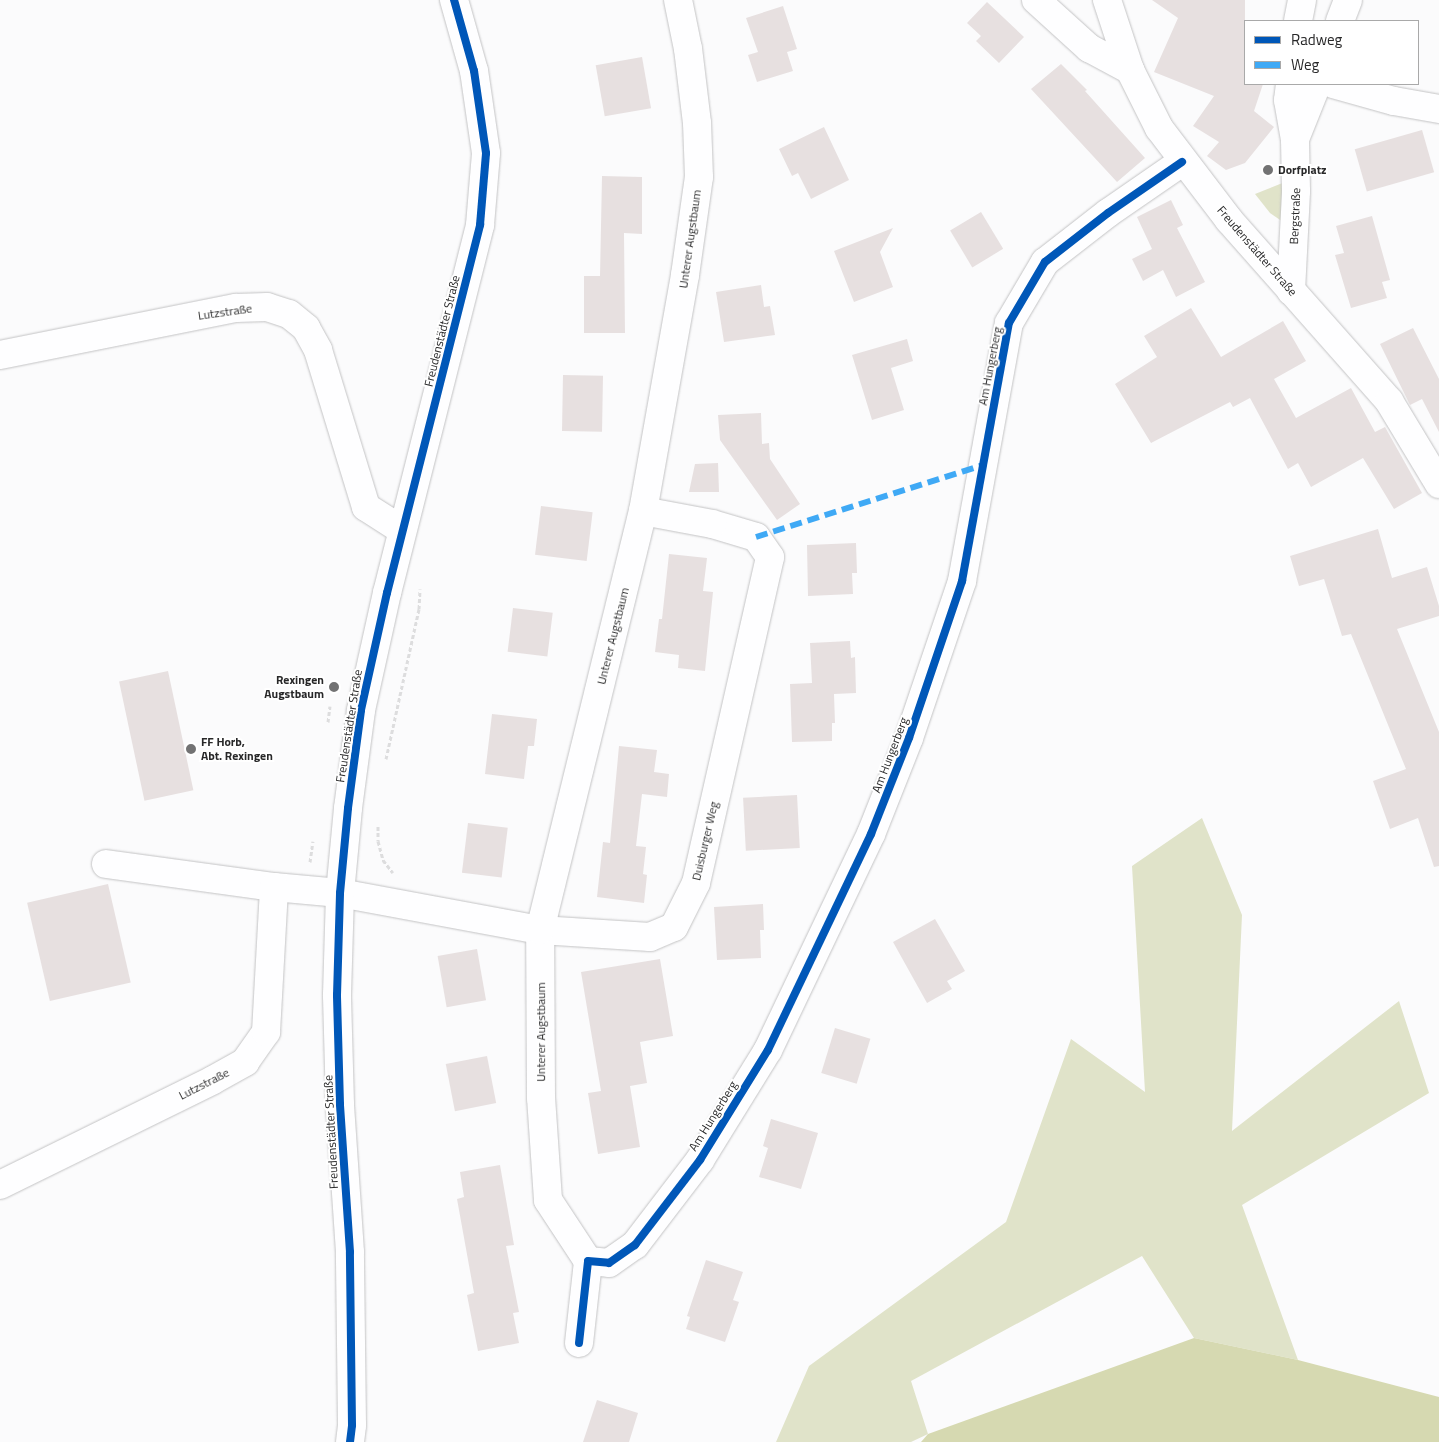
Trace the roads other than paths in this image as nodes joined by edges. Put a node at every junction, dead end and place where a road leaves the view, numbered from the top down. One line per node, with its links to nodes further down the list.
1 (454, 0): 20 (street, Freudenstädter Straße)
2 (678, 0): 19 (street, Unterer Augstbaum)
3 (1036, 0): 9 (street)
4 (1107, 0): 9 (street, Freudenstädter Straße)
5 (1302, 0): 7 (street)
6 (1348, 0): 8 (street)
7 (1298, 20)
8 (1340, 20)
9 (1130, 70): 15 (street, Freudenstädter Straße)
10 (1290, 85): 14 (street)
11 (1318, 85): 14 (street, Bergstraße)
12 (1336, 85): 13 (street)
13 (1439, 108)
14 (1296, 139): 16 (street, Bergstraße)
15 (1182, 162): 16 (street, Freudenstädter Straße); 26 (street, Am Hungerberg)
16 (1291, 292): 18 (street, Freudenstädter Straße)
17 (0, 356): 20 (street, Lutzstraße)
18 (1439, 484)
19 (643, 511): 24 (street, Unterer Augstbaum); 24 (street, Duisburger Weg)
20 (402, 530): 23 (street, Freudenstädter Straße)
21 (106, 864): 22 (street)
22 (274, 887): 23 (street); 25 (street, Lutzstraße)
23 (340, 894): 24 (street, Duisburger Weg); 28 (street, Freudenstädter Straße)
24 (540, 930): 26 (street, Unterer Augstbaum)
25 (0, 1185)
26 (588, 1261): 27 (street)
27 (579, 1343)
28 (350, 1442)

